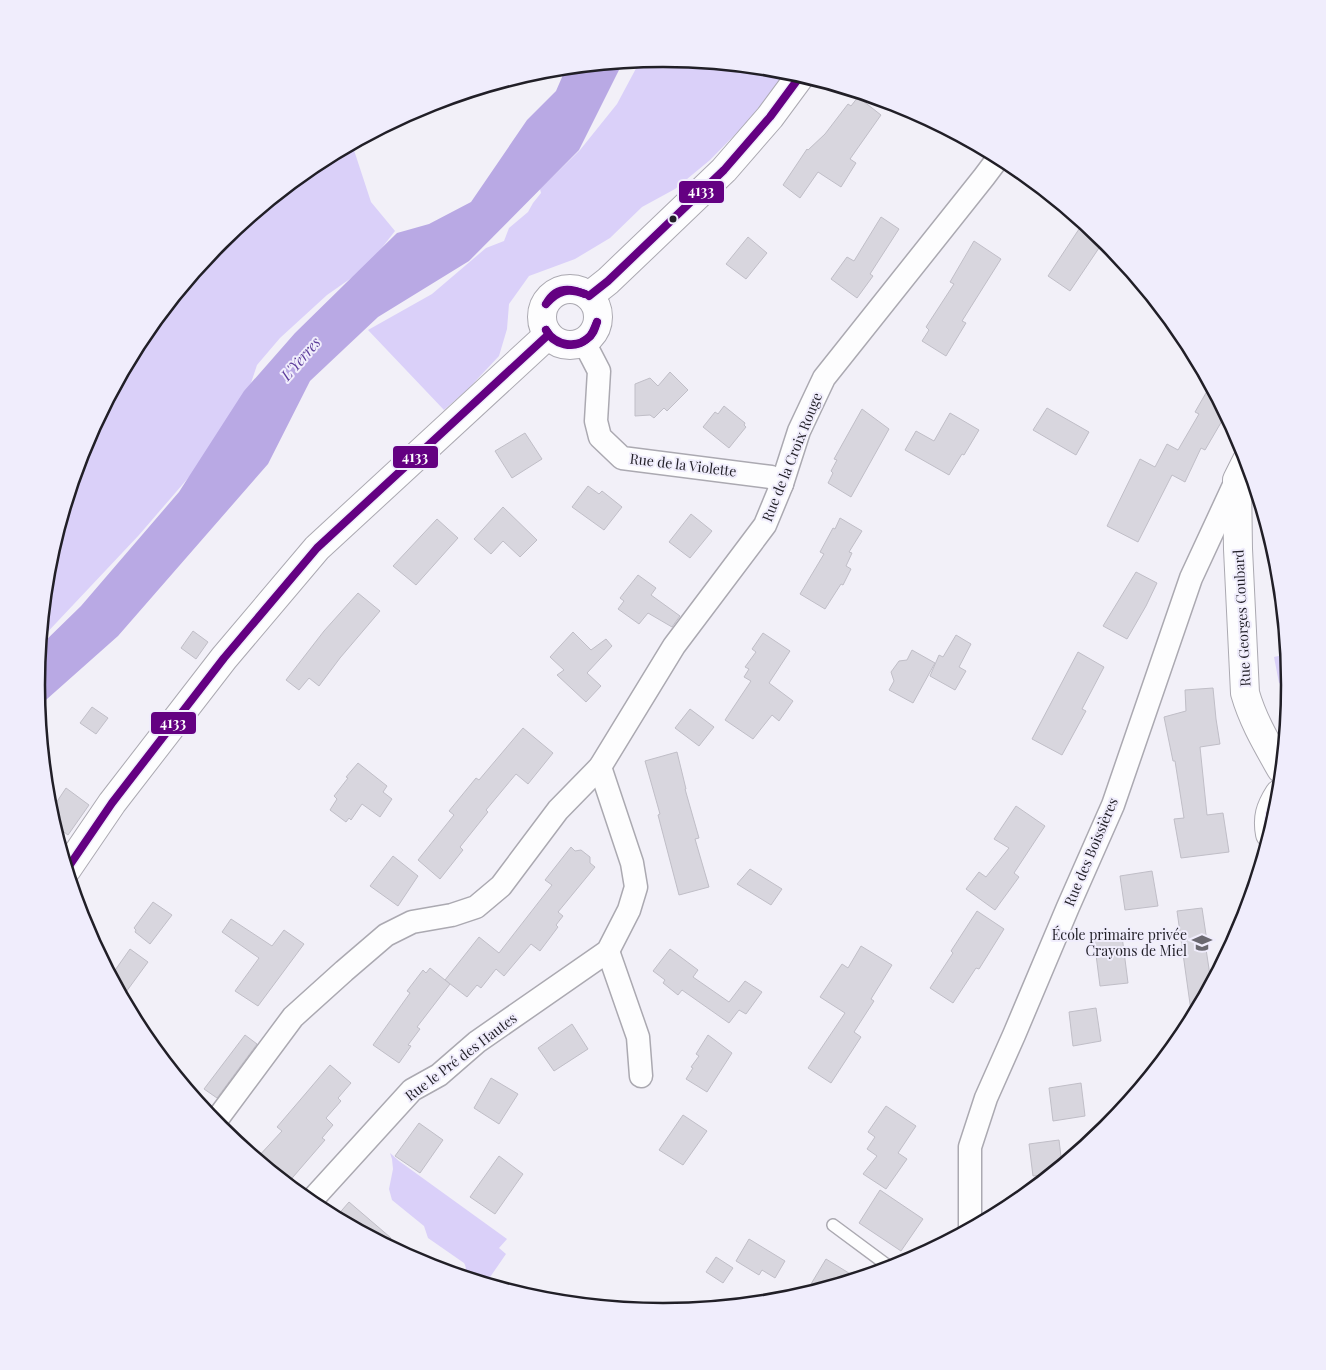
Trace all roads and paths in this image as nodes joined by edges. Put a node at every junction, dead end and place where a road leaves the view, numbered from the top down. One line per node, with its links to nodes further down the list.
1 (796, 82): 3 (street)
2 (994, 163): 7 (street, Rue de la Croix Rouge)
3 (589, 296): 4 (street); 5 (street)
4 (548, 335): 5 (street); 10 (street)
5 (584, 342): 7 (street, Rue de la Violette)
6 (1242, 470): 8 (street, Rue Georges Coubard); 15 (street, Rue des Boissières)
7 (782, 484): 9 (street, Rue de la Croix Rouge)
8 (1276, 761)
9 (600, 767): 11 (street, Rue le Pré des Hautes); 13 (street, Rue de la Croix Rouge)
10 (71, 863)
11 (608, 952): 12 (street); 14 (street, Rue le Pré des Hautes)
12 (641, 1076)
13 (220, 1115)
14 (316, 1196)
15 (970, 1221)
16 (833, 1226): 17 (lane)
17 (883, 1262)

